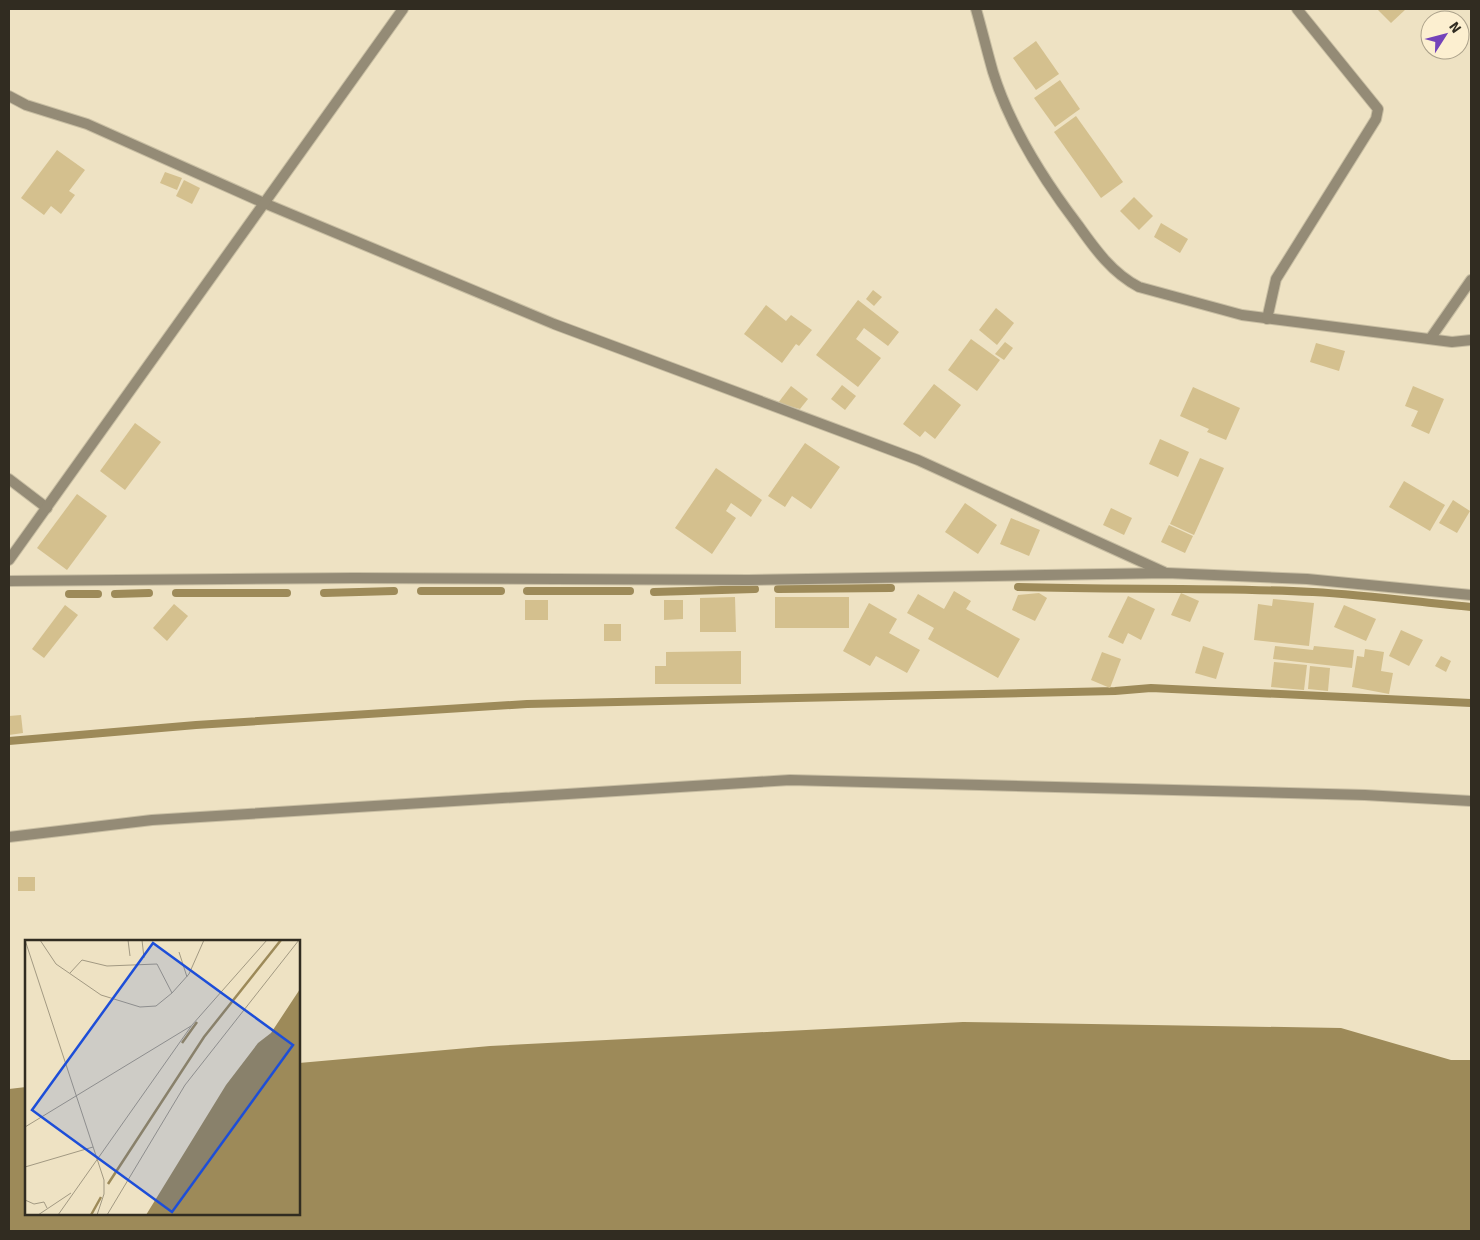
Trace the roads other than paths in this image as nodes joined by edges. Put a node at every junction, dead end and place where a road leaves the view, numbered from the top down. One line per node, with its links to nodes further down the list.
1 (402, 9): 5 (street)
2 (976, 9): 7 (street)
3 (1297, 9): 7 (street)
4 (9, 96): 5 (street)
5 (264, 203): 11 (street); 13 (street)
6 (1471, 280): 8 (street)
7 (1267, 319): 8 (street)
8 (1430, 339): 9 (street)
9 (1471, 340)
10 (9, 479): 11 (street)
11 (47, 508): 12 (street)
12 (9, 560)
13 (1167, 573): 14 (street); 15 (street)
14 (9, 581)
15 (1471, 596)
16 (1471, 801): 17 (street)
17 (9, 837)

